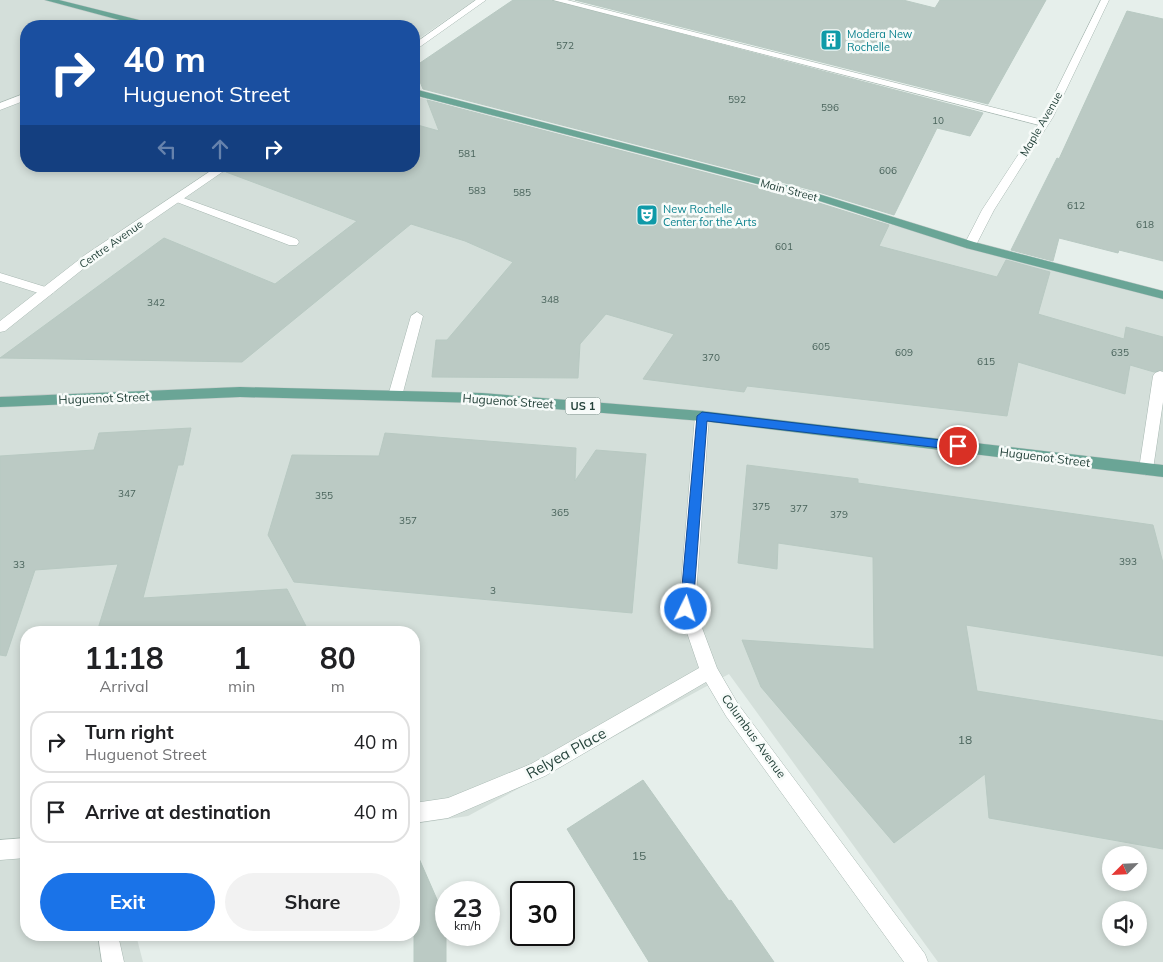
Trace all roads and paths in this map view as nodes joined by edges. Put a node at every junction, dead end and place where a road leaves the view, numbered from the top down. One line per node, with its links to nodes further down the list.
1 (49, 0): 5 (main road)
2 (482, 0): 6 (street)
3 (557, 0): 10 (street)
4 (1105, 0): 10 (street, Maple Avenue)
5 (128, 20)
6 (420, 44)
7 (420, 94): 14 (main road, Main Street)
8 (20, 98): 9 (street)
9 (0, 106)
10 (1043, 123): 14 (street, Maple Avenue)
11 (217, 172): 12 (street, Centre Avenue)
12 (178, 199): 13 (street); 16 (street, Centre Avenue)
13 (293, 242)
14 (970, 245): 17 (main road, Main Street)
15 (0, 277): 16 (street)
16 (48, 292): 19 (street, Centre Avenue)
17 (1163, 295)
18 (417, 316): 21 (street)
19 (0, 328)
20 (1160, 376): 24 (street)
21 (394, 396): 22 (main road, Huguenot Street / US 1); 23 (main road, Huguenot Street / US 1)
22 (0, 402)
23 (702, 416): 24 (main road, Huguenot Street / US 1); 26 (street, Columbus Avenue)
24 (1146, 469): 25 (main road, Huguenot Street / US 1)
25 (1163, 471)
26 (709, 671): 27 (street, Relyea Place); 32 (street, Columbus Avenue)
27 (420, 812)
28 (20, 848): 29 (street)
29 (0, 850)
30 (109, 941): 31 (street)
31 (113, 962)
32 (917, 962)

